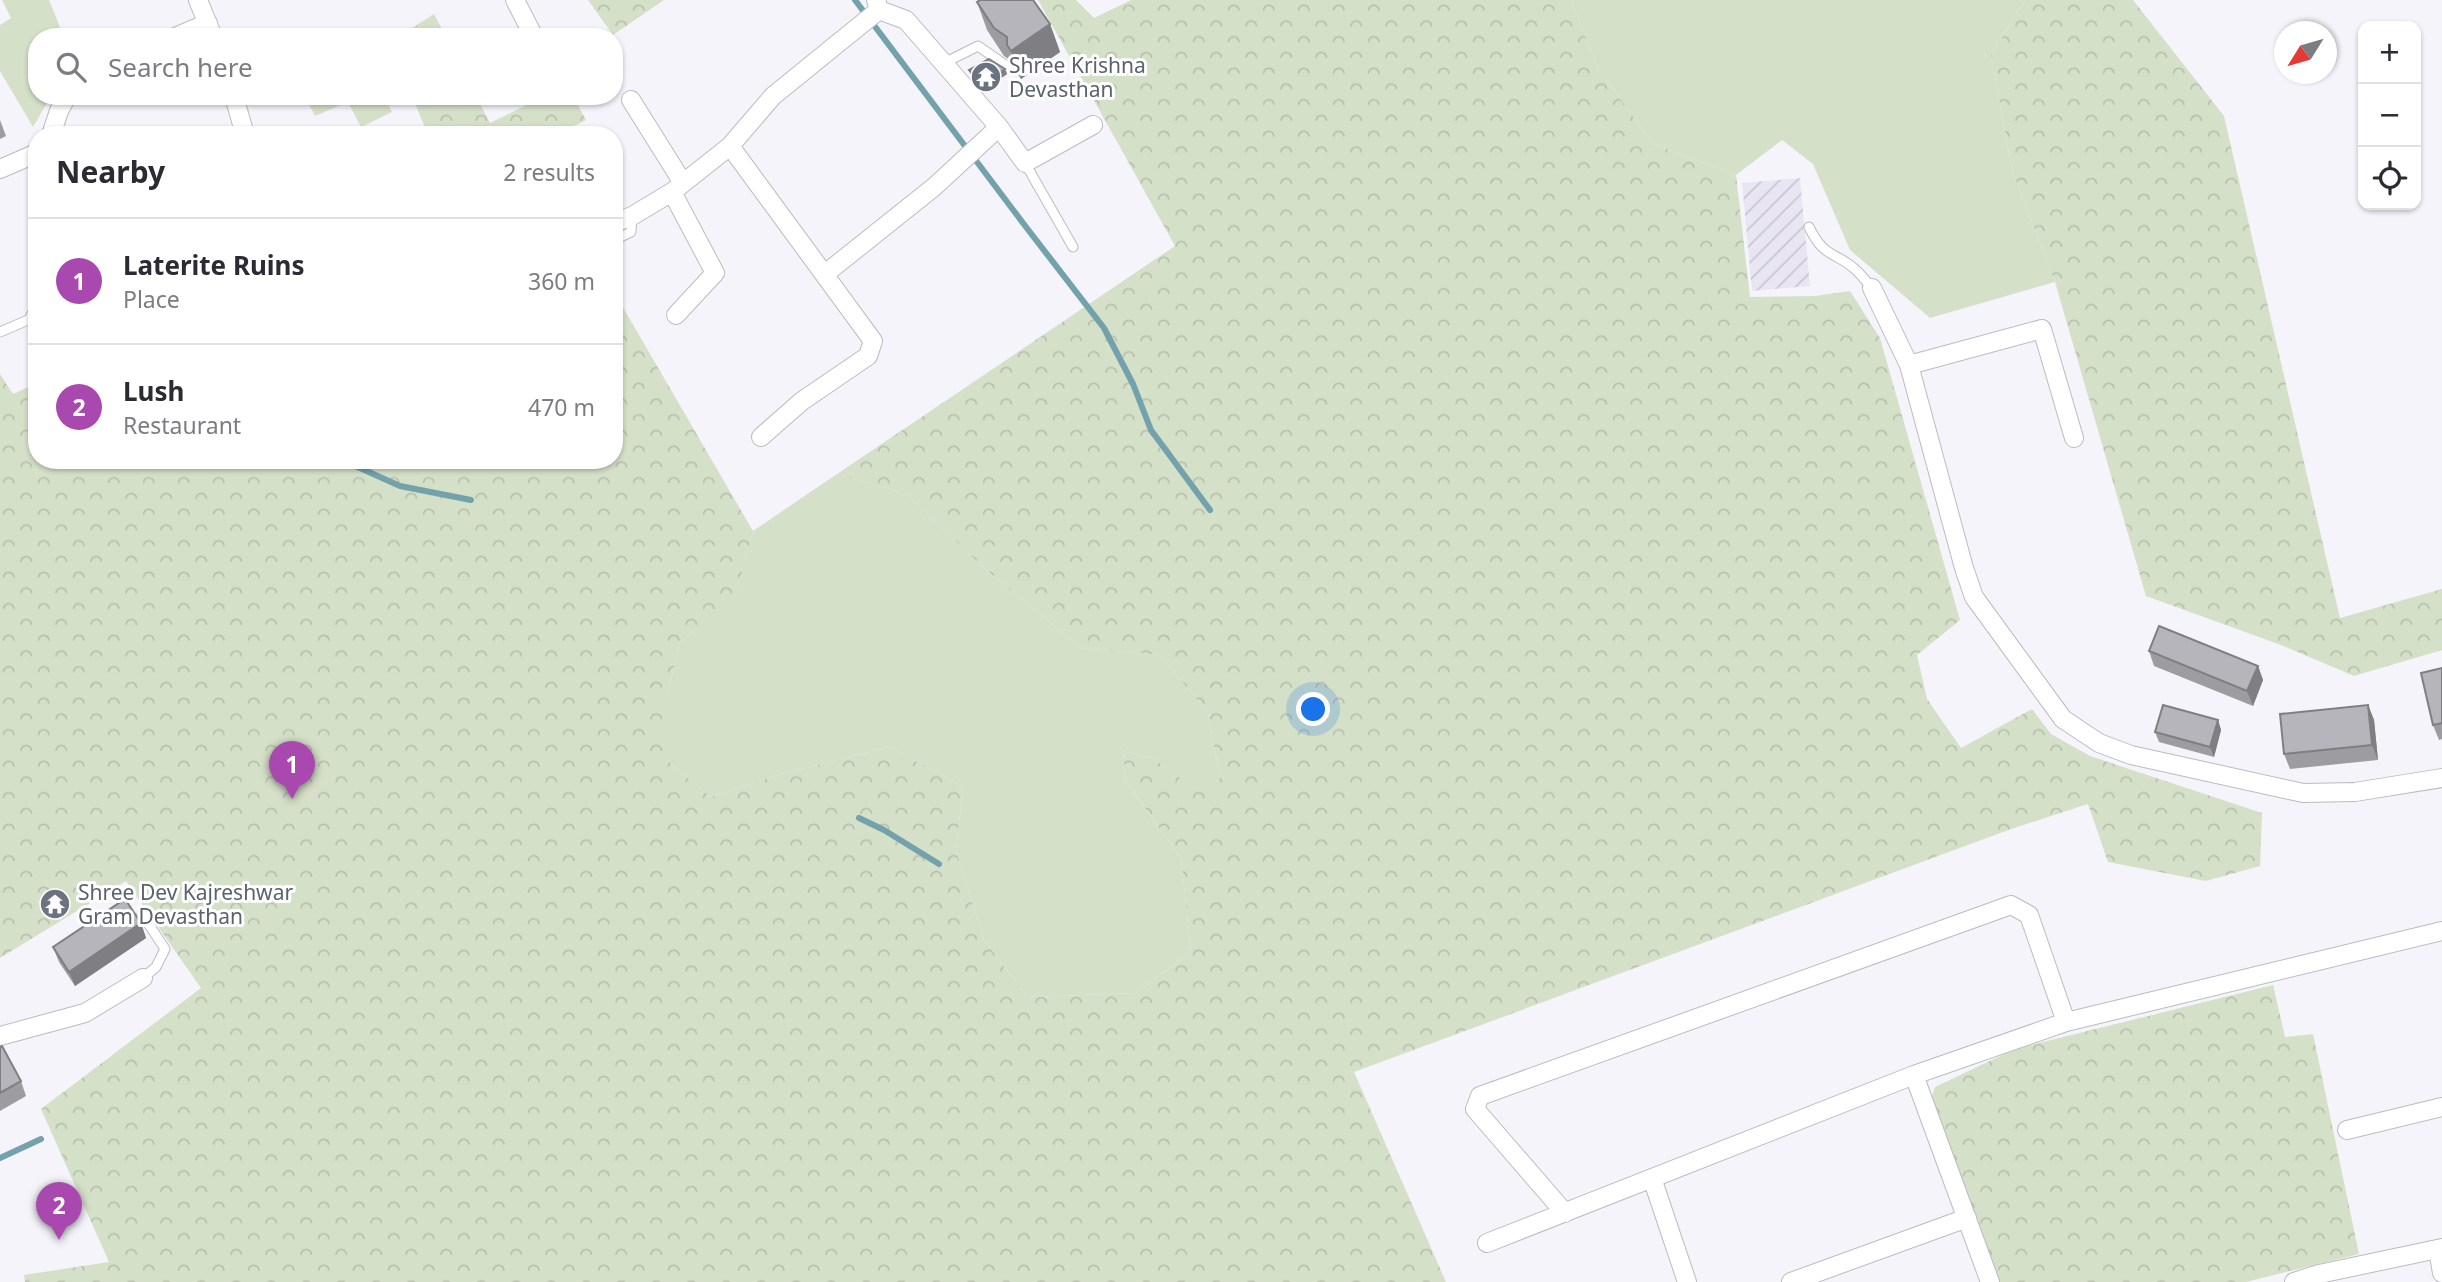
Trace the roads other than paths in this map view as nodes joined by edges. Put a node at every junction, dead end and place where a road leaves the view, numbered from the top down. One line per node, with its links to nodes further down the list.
1 (515, 0): 5 (street)
2 (204, 2): 4 (street)
3 (878, 5): 6 (street); 15 (street)
4 (210, 28)
5 (529, 28)
6 (944, 63): 7 (lane); 14 (street)
7 (1011, 68)
8 (631, 100): 19 (street)
9 (62, 105): 12 (street)
10 (237, 105): 13 (street)
11 (1093, 125): 17 (street)
12 (54, 126)
13 (243, 126)
14 (999, 127): 17 (street); 25 (street)
15 (730, 146): 19 (street); 25 (street)
16 (28, 157): 18 (street)
17 (1025, 163): 24 (lane)
18 (0, 169)
19 (677, 188): 20 (street); 27 (street)
20 (632, 216): 21 (street); 23 (lane)
21 (623, 220)
22 (1808, 227): 26 (lane)
23 (623, 236)
24 (1073, 247)
25 (825, 274): 31 (street)
26 (1871, 288): 30 (street)
27 (676, 315)
28 (28, 320): 29 (lane)
29 (0, 332)
30 (1909, 365): 32 (street); 33 (street)
31 (761, 437)
32 (2074, 438)
33 (2442, 778)
34 (142, 915): 36 (lane)
35 (2442, 931): 37 (street)
36 (143, 978): 38 (street)
37 (2066, 1022): 39 (street); 43 (street)
38 (0, 1036)
39 (1914, 1075): 42 (street); 44 (street)
40 (2442, 1107): 41 (street)
41 (2347, 1130)
42 (1652, 1178): 43 (street); 49 (street)
43 (1565, 1213): 45 (street)
44 (1967, 1219): 50 (street); 51 (street)
45 (1488, 1243)
46 (2440, 1249): 47 (street); 48 (street)
47 (2442, 1273)
48 (2319, 1278): 52 (street)
49 (1687, 1282)
50 (1791, 1282)
51 (1990, 1282)
52 (2294, 1282)

